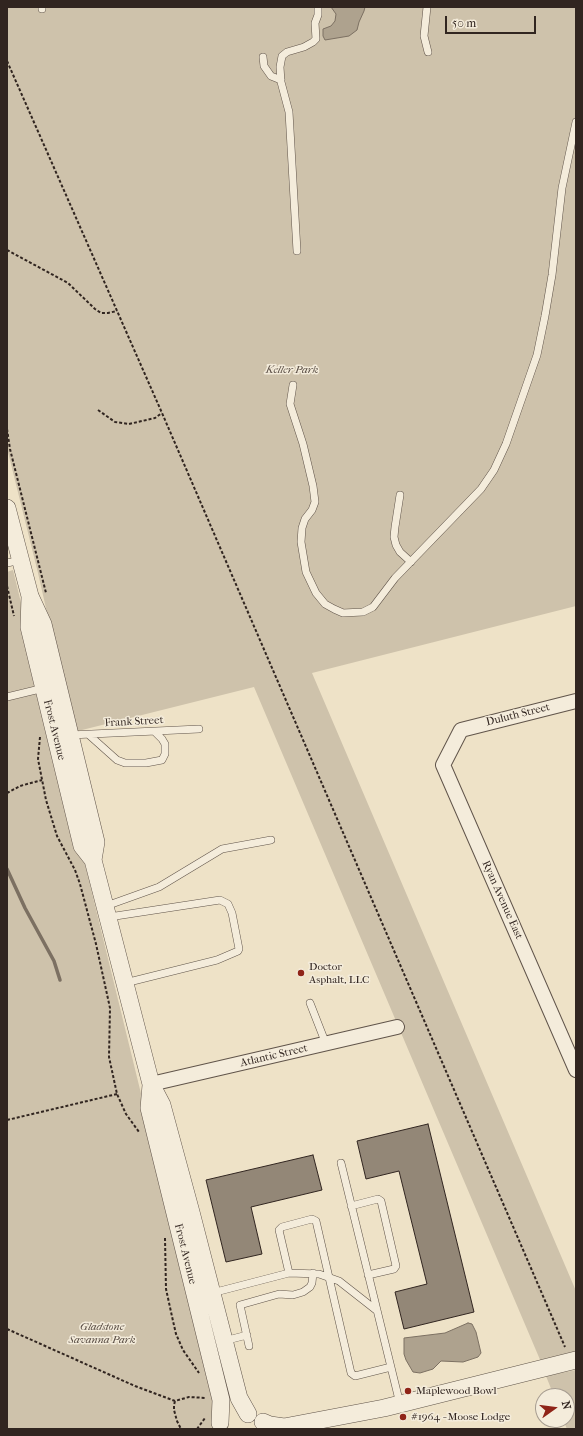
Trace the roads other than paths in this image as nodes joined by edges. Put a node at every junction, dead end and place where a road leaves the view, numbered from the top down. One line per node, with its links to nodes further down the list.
1 (318, 7): 5 (lane)
2 (427, 7): 3 (lane)
3 (428, 52)
4 (263, 56): 5 (lane)
5 (281, 80): 7 (lane)
6 (576, 122): 12 (lane)
7 (296, 251)
8 (293, 385): 12 (lane)
9 (400, 495): 12 (lane)
10 (7, 508): 11 (street, Frost Avenue)
11 (14, 561): 13 (street, Frost Avenue)
12 (411, 562)
13 (30, 596): 14 (street, Frost Avenue); 20 (street, Frost Avenue)
14 (44, 688): 15 (lane); 23 (street, Frost Avenue)
15 (7, 697)
16 (576, 701): 18 (street, Duluth Street)
17 (199, 730): 19 (lane, Frank Street)
18 (461, 730): 29 (street, Ryan Avenue East)
19 (155, 732): 21 (lane, Frank Street); 21 (lane)
20 (70, 735): 21 (lane, Frank Street); 23 (street, Frost Avenue)
21 (89, 735)
22 (271, 840): 24 (lane)
23 (93, 860): 24 (street, Frost Avenue)
24 (107, 911): 25 (street, Frost Avenue); 25 (lane)
25 (125, 983): 30 (street, Frost Avenue)
26 (310, 1003): 28 (lane)
27 (397, 1027): 28 (street, Atlantic Street)
28 (326, 1044): 30 (street, Atlantic Street)
29 (576, 1070)
30 (151, 1084): 37 (street, Frost Avenue); 48 (street, Frost Avenue)
31 (341, 1163): 32 (lane)
32 (351, 1206): 35 (lane); 35 (lane)
33 (289, 1273): 34 (lane); 36 (lane); 37 (lane)
34 (313, 1273): 36 (lane); 39 (lane)
35 (368, 1275): 38 (lane)
36 (328, 1276): 38 (lane); 43 (lane)
37 (212, 1293): 40 (street, Frost Avenue)
38 (376, 1310): 43 (lane)
39 (247, 1335): 40 (lane); 41 (lane)
40 (224, 1341): 46 (street, Frost Avenue)
41 (249, 1346)
42 (574, 1360): 44 (street)
43 (391, 1367): 44 (lane)
44 (400, 1404): 45 (street)
45 (384, 1408): 47 (street); 49 (street)
46 (248, 1414): 47 (street); 48 (street)
47 (266, 1425)
48 (218, 1426)
49 (323, 1429)

